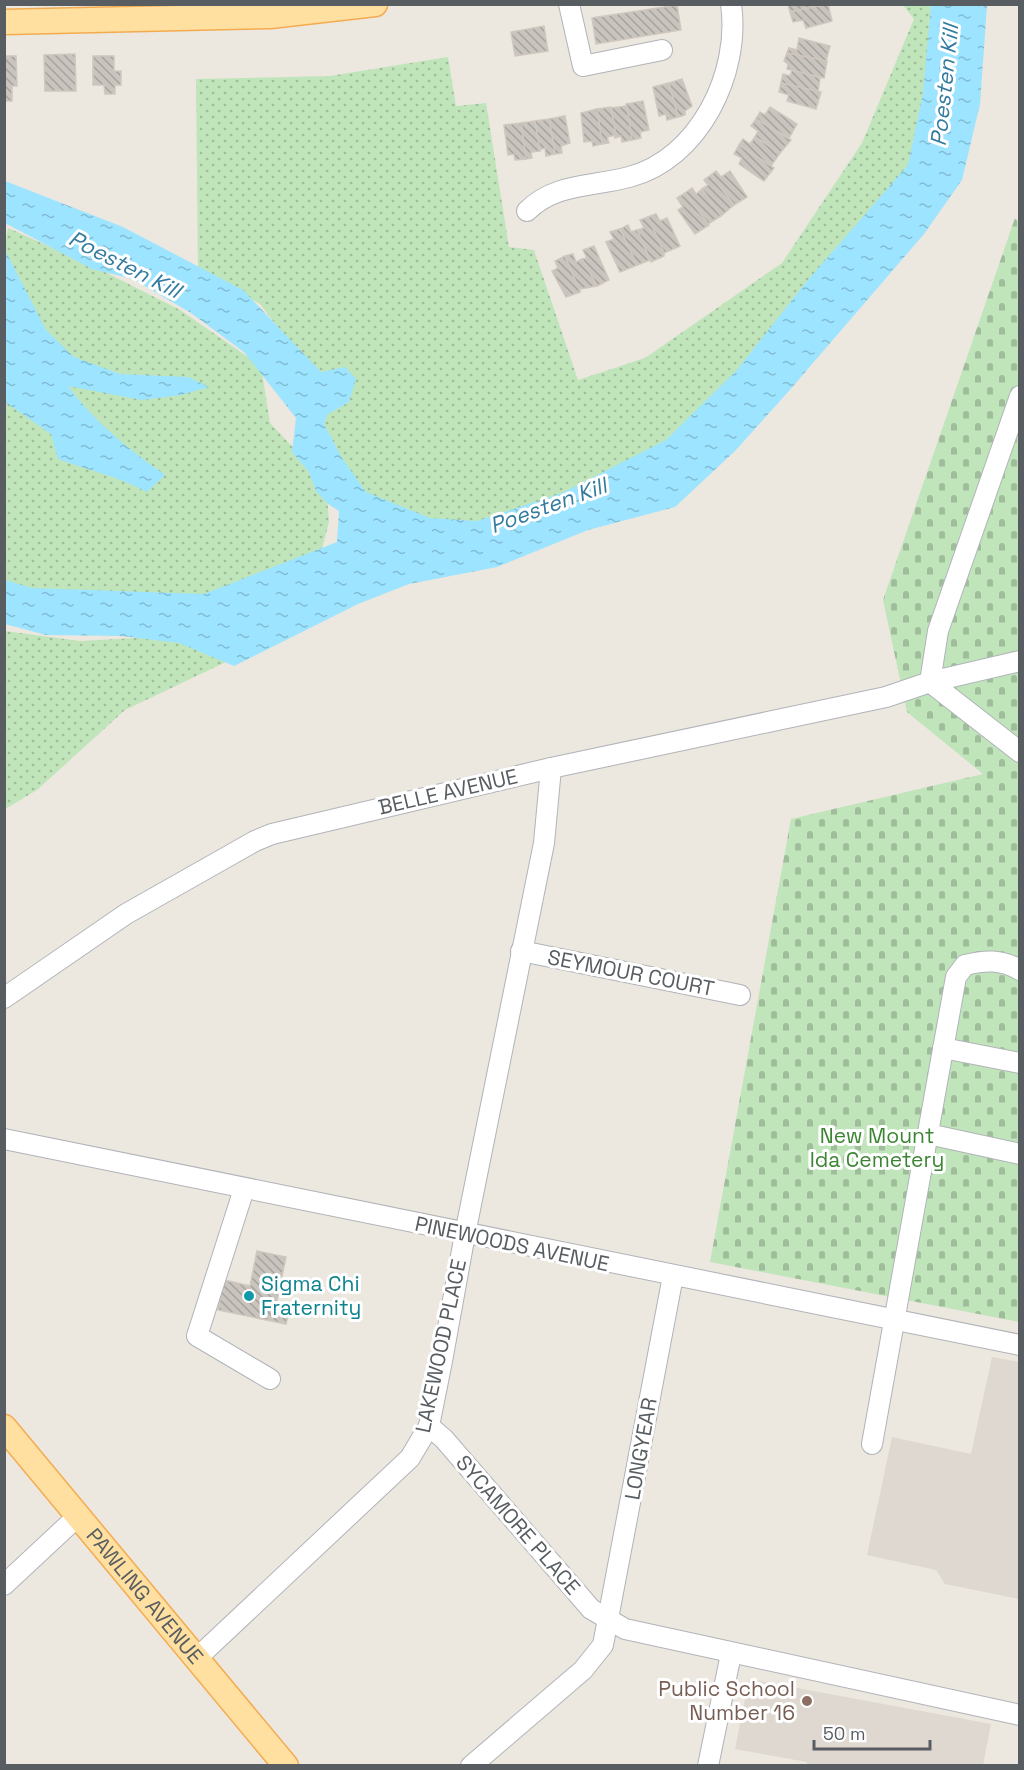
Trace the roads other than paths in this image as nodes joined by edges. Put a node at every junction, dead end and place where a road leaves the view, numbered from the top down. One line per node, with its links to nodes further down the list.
1 (375, 4): 4 (main road)
2 (569, 4): 5 (street)
3 (731, 4): 6 (street)
4 (4, 22)
5 (662, 50)
6 (527, 211)
7 (1020, 396): 10 (street)
8 (1020, 661): 10 (street, BELLE AVENUE)
9 (1020, 672): 10 (street, BELLE AVENUE)
10 (930, 682): 11 (street); 12 (street, BELLE AVENUE)
11 (1020, 752)
12 (551, 768): 13 (street, LAKEWOOD PLACE); 16 (street, BELLE AVENUE)
13 (521, 951): 15 (street, SEYMOUR COURT); 23 (street, LAKEWOOD PLACE)
14 (1020, 970): 17 (street)
15 (740, 995)
16 (4, 998)
17 (943, 1048): 18 (street); 19 (street)
18 (1020, 1063)
19 (928, 1134): 21 (street); 25 (street)
20 (4, 1139): 22 (street, PINEWOODS AVENUE)
21 (1020, 1154)
22 (244, 1189): 23 (street, PINEWOODS AVENUE); 27 (street)
23 (465, 1234): 24 (street, PINEWOODS AVENUE); 28 (street, LAKEWOOD PLACE)
24 (673, 1276): 25 (street, PINEWOODS AVENUE); 33 (street, LONGYEAR)
25 (896, 1319): 26 (street, PINEWOODS AVENUE); 30 (street)
26 (1020, 1345)
27 (270, 1379)
28 (429, 1426): 33 (street, SYCAMORE PLACE); 35 (street, LAKEWOOD PLACE)
29 (4, 1427): 31 (main road, PAWLING AVENUE)
30 (872, 1444)
31 (78, 1516): 32 (street); 35 (main road, PAWLING AVENUE)
32 (4, 1585)
33 (609, 1622): 34 (street, SYCAMORE PLACE); 38 (street, LONGYEAR)
34 (731, 1654): 36 (street, SYCAMORE PLACE); 39 (street)
35 (197, 1658): 37 (main road, PAWLING AVENUE)
36 (1020, 1715)
37 (286, 1766)
38 (471, 1766)
39 (708, 1766)

